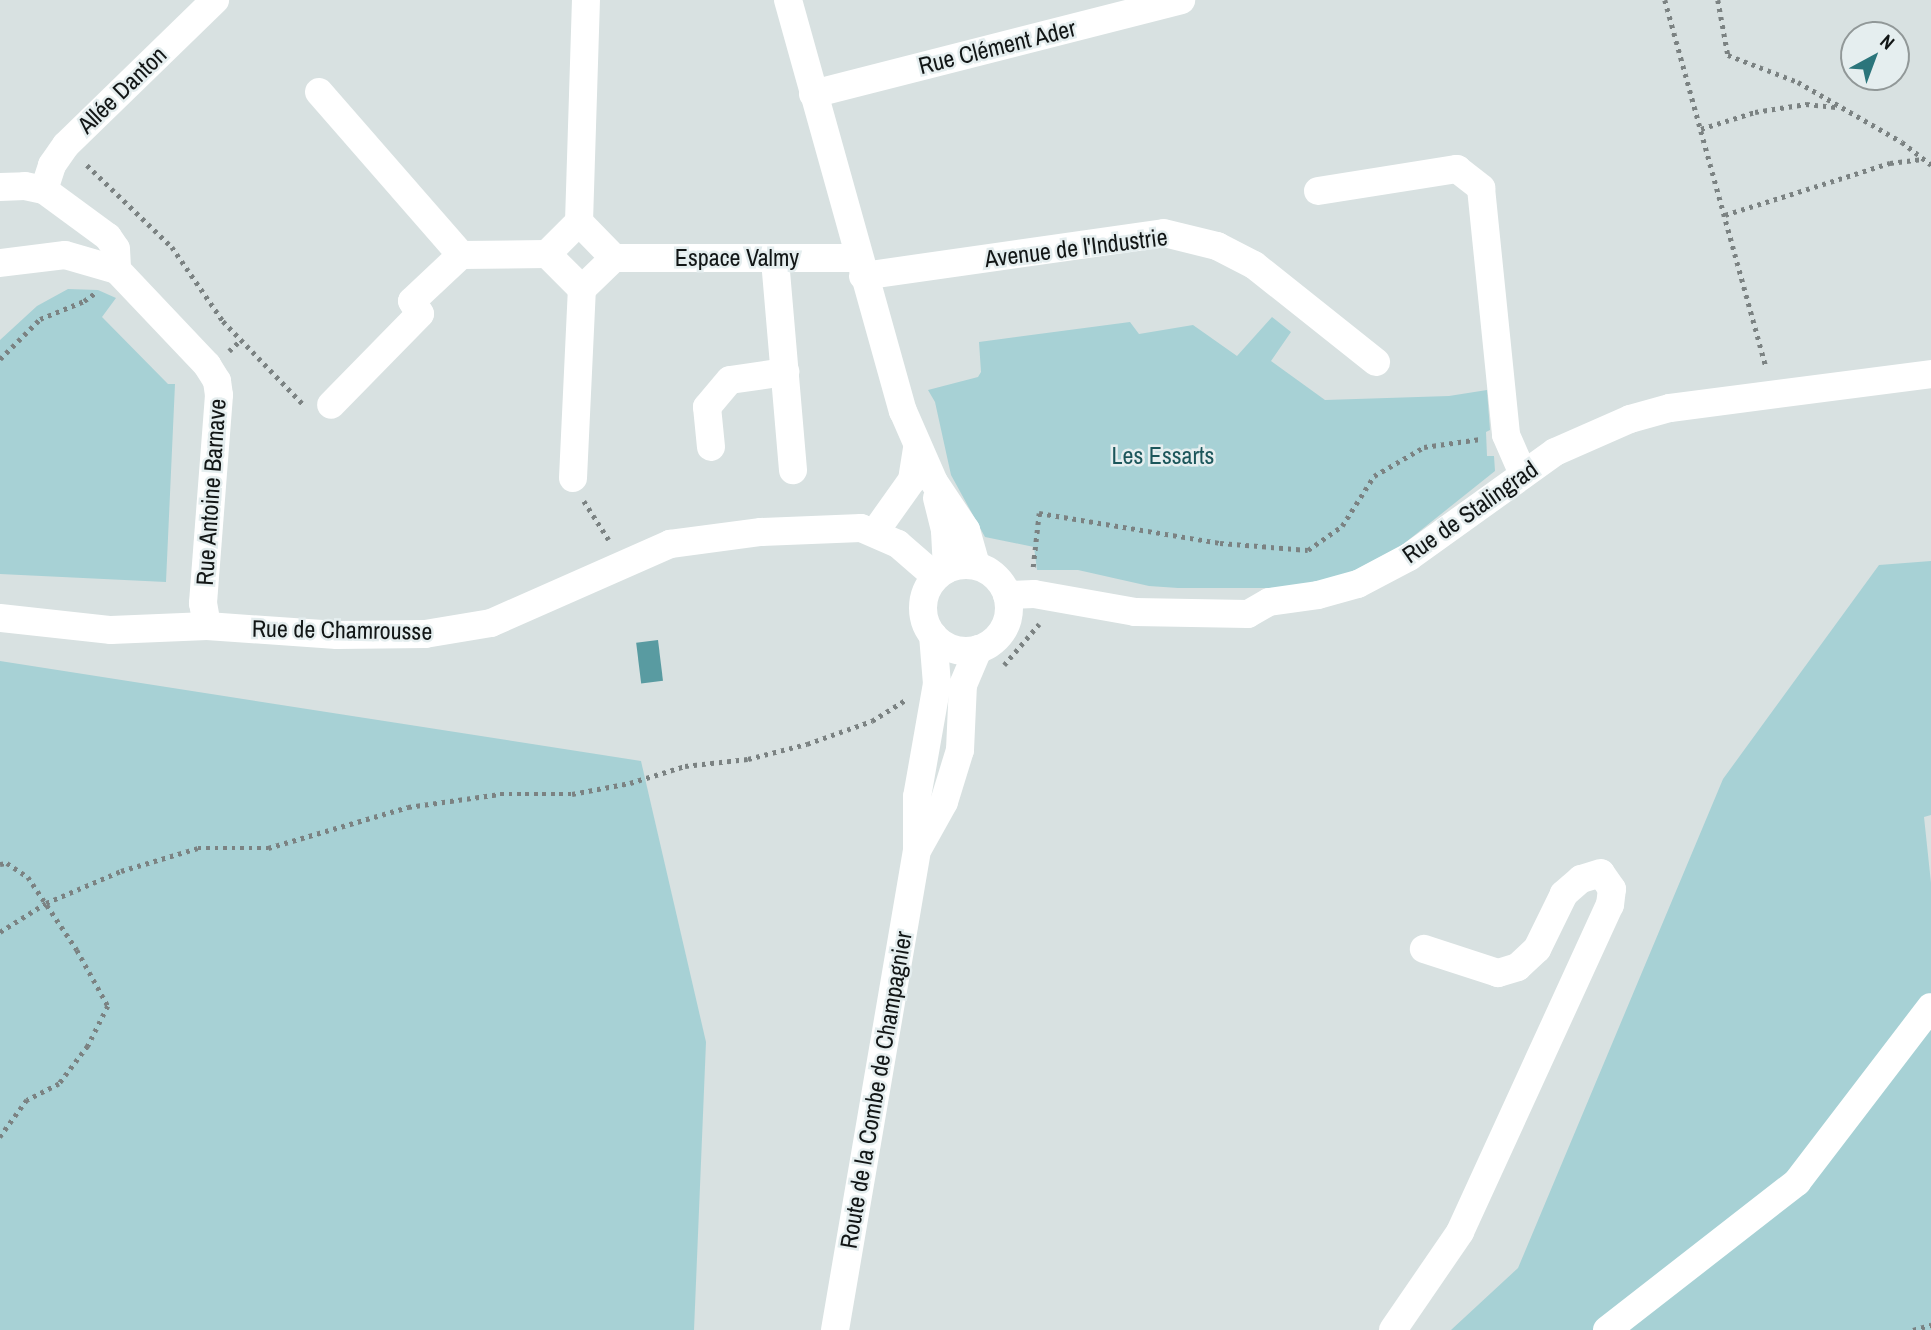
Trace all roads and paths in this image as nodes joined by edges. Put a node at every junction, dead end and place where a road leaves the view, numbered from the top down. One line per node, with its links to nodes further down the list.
1 (215, 0): 11 (street, Allée Danton)
2 (586, 0): 18 (street)
3 (788, 0): 8 (street)
4 (1181, 0): 8 (street, Rue Clément Ader)
5 (1665, 0): 10 (path)
6 (1718, 0): 9 (path)
7 (319, 92): 20 (street)
8 (813, 94): 24 (street)
9 (1840, 107): 10 (path); 12 (path)
10 (1701, 130): 17 (path)
11 (66, 145): 15 (street, Allée Danton); 32 (path)
12 (1924, 159): 13 (path); 17 (path)
13 (1931, 165)
14 (0, 187): 15 (street)
15 (44, 190): 25 (street, Rue Antoine Barnave)
16 (1318, 191): 33 (street)
17 (1725, 215): 31 (path)
18 (579, 222): 19 (street); 21 (street)
19 (547, 254): 20 (street); 26 (street)
20 (461, 255): 32 (street)
21 (614, 258): 22 (street, Espace Valmy); 26 (street)
22 (775, 260): 24 (street, Espace Valmy); 29 (street)
23 (0, 263): 25 (street)
24 (861, 267): 28 (street, Avenue de l'Industrie); 35 (street)
25 (117, 270): 27 (path); 46 (street, Rue Antoine Barnave)
26 (582, 289): 38 (street)
27 (0, 359)
28 (1376, 362)
29 (785, 372): 34 (street); 36 (street)
30 (1931, 374): 31 (street, Rue de Stalingrad)
31 (1770, 395): 37 (street, Rue de Stalingrad)
32 (331, 404)
33 (1506, 435): 37 (street); 44 (path)
34 (710, 447)
35 (917, 448): 39 (street); 40 (street)
36 (793, 470)
37 (1523, 474): 44 (street, Rue de Stalingrad)
38 (573, 478): 41 (path)
39 (934, 482): 42 (street); 43 (street)
40 (875, 532): 41 (street, Rue de Chamrousse); 43 (street, Rue de Chamrousse)
41 (626, 564): 46 (street, Rue de Chamrousse)
42 (976, 566): 43 (street); 44 (street)
43 (942, 573): 47 (street)
44 (1020, 594): 48 (street); 49 (path)
45 (0, 618): 46 (street, Rue de Chamrousse)
46 (207, 626)
47 (933, 635): 48 (street); 50 (street, Route de la Combe de Champagnier)
48 (978, 649): 51 (street, Route de la Combe de Champagnier)
49 (1002, 667)
50 (937, 684): 51 (street, Route de la Combe de Champagnier); 53 (path)
51 (917, 850): 59 (street, Route de la Combe de Champagnier)
52 (0, 864): 53 (path)
53 (46, 903): 54 (path); 57 (path)
54 (0, 932)
55 (1424, 949): 60 (street)
56 (1931, 1007): 61 (street)
57 (0, 1137)
58 (1931, 1325): 62 (path)
59 (835, 1330)
60 (1393, 1330)
61 (1607, 1330)
62 (1913, 1330)

